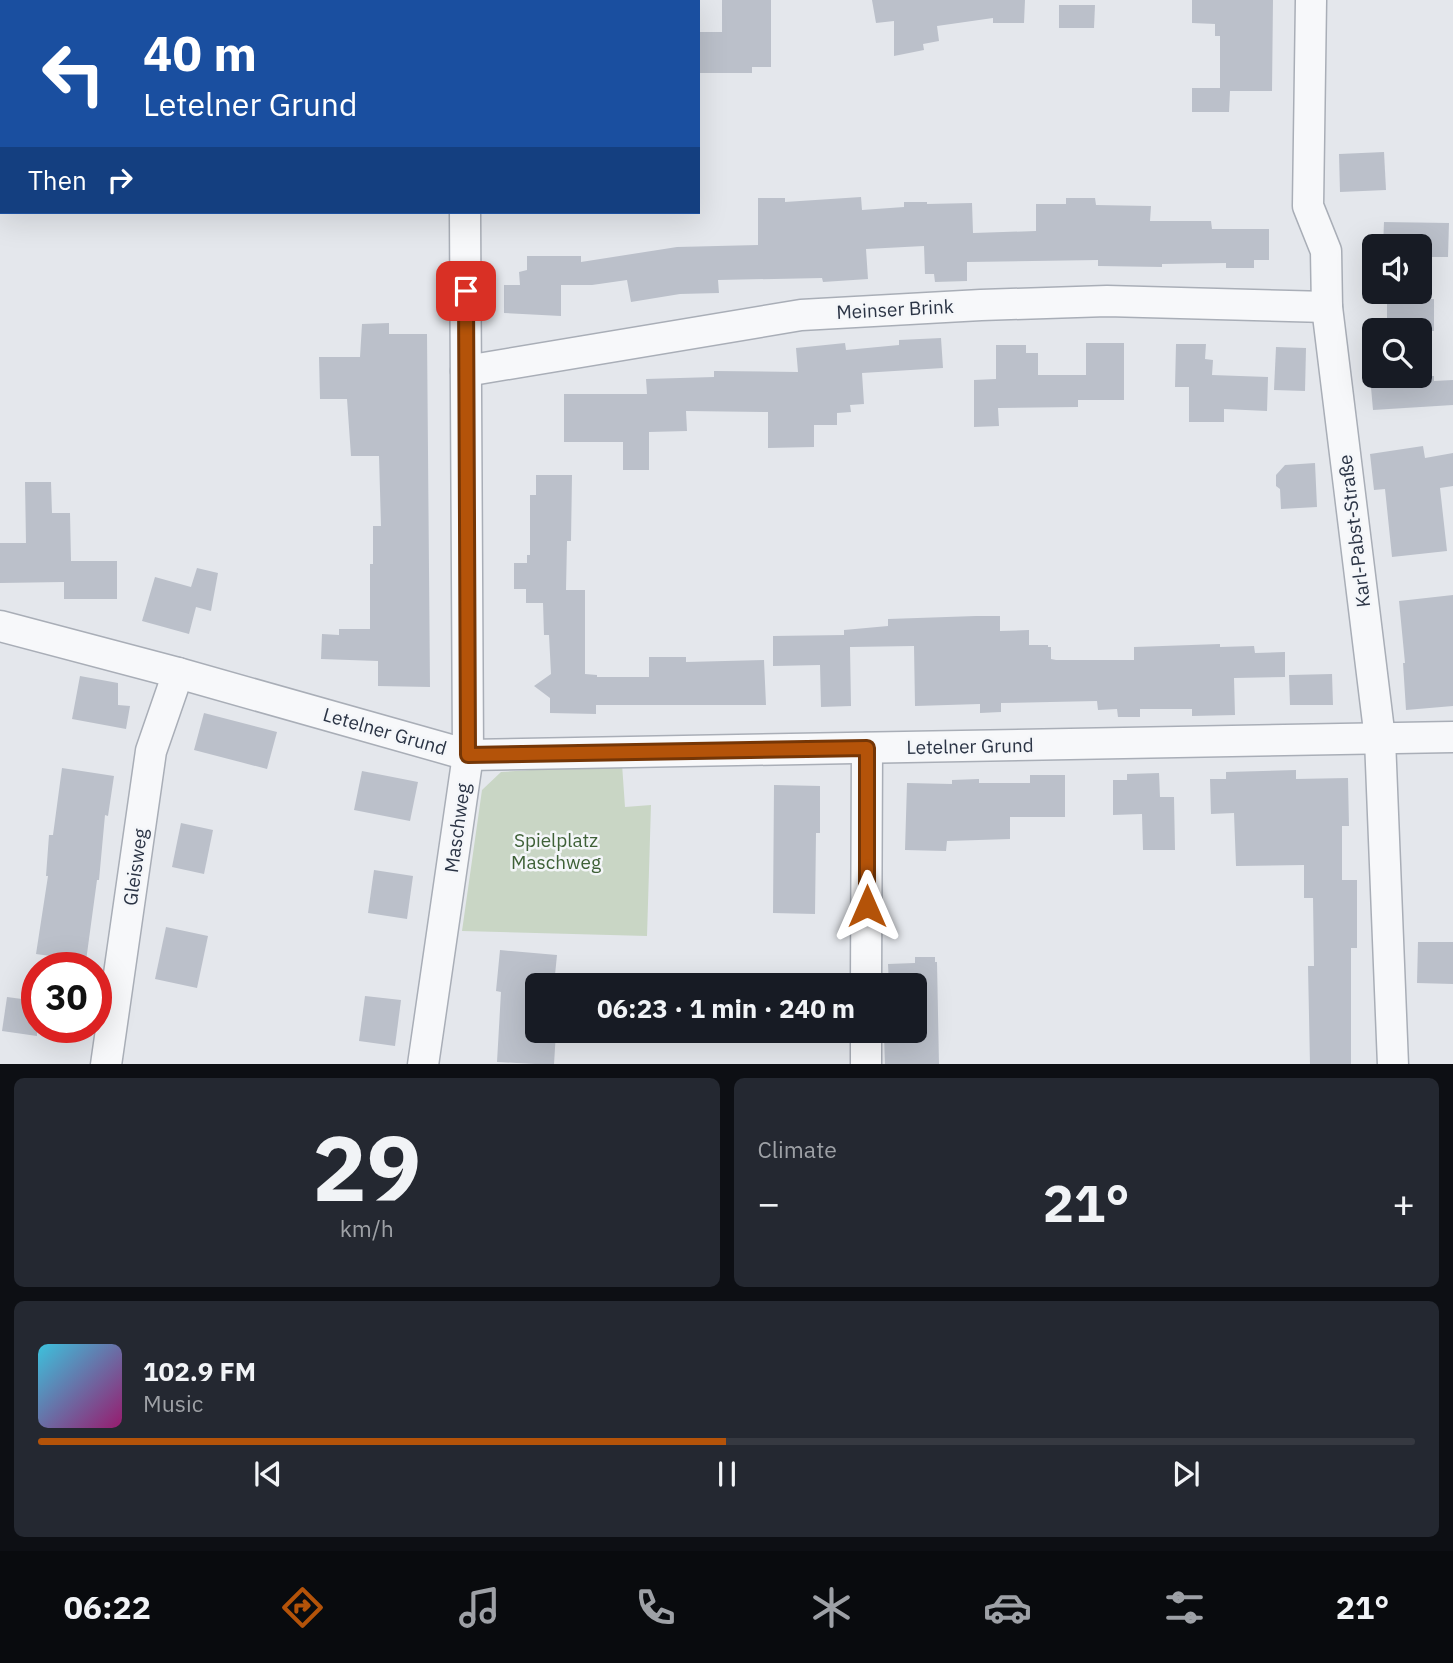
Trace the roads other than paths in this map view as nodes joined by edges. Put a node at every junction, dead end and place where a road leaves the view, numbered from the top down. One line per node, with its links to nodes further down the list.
1 (1311, 0): 3 (street, Karl-Pabst-Straße)
2 (466, 214): 4 (street, Maschweg)
3 (1327, 307): 4 (street, Meinser Brink); 8 (street, Karl-Pabst-Straße)
4 (466, 370): 10 (street, Maschweg)
5 (0, 626): 6 (street, Letelner Grund)
6 (177, 673): 10 (street, Letelner Grund); 13 (street, Gleisweg)
7 (1453, 737): 8 (street, Letelner Grund)
8 (1380, 739): 9 (street, Letelner Grund); 16 (street, Karl-Pabst-Straße)
9 (867, 748): 10 (street, Letelner Grund); 11 (street)
10 (468, 755): 14 (street, Maschweg)
11 (866, 973)
12 (866, 1043): 15 (street)
13 (106, 1064)
14 (423, 1064)
15 (866, 1064)
16 (1393, 1064)

